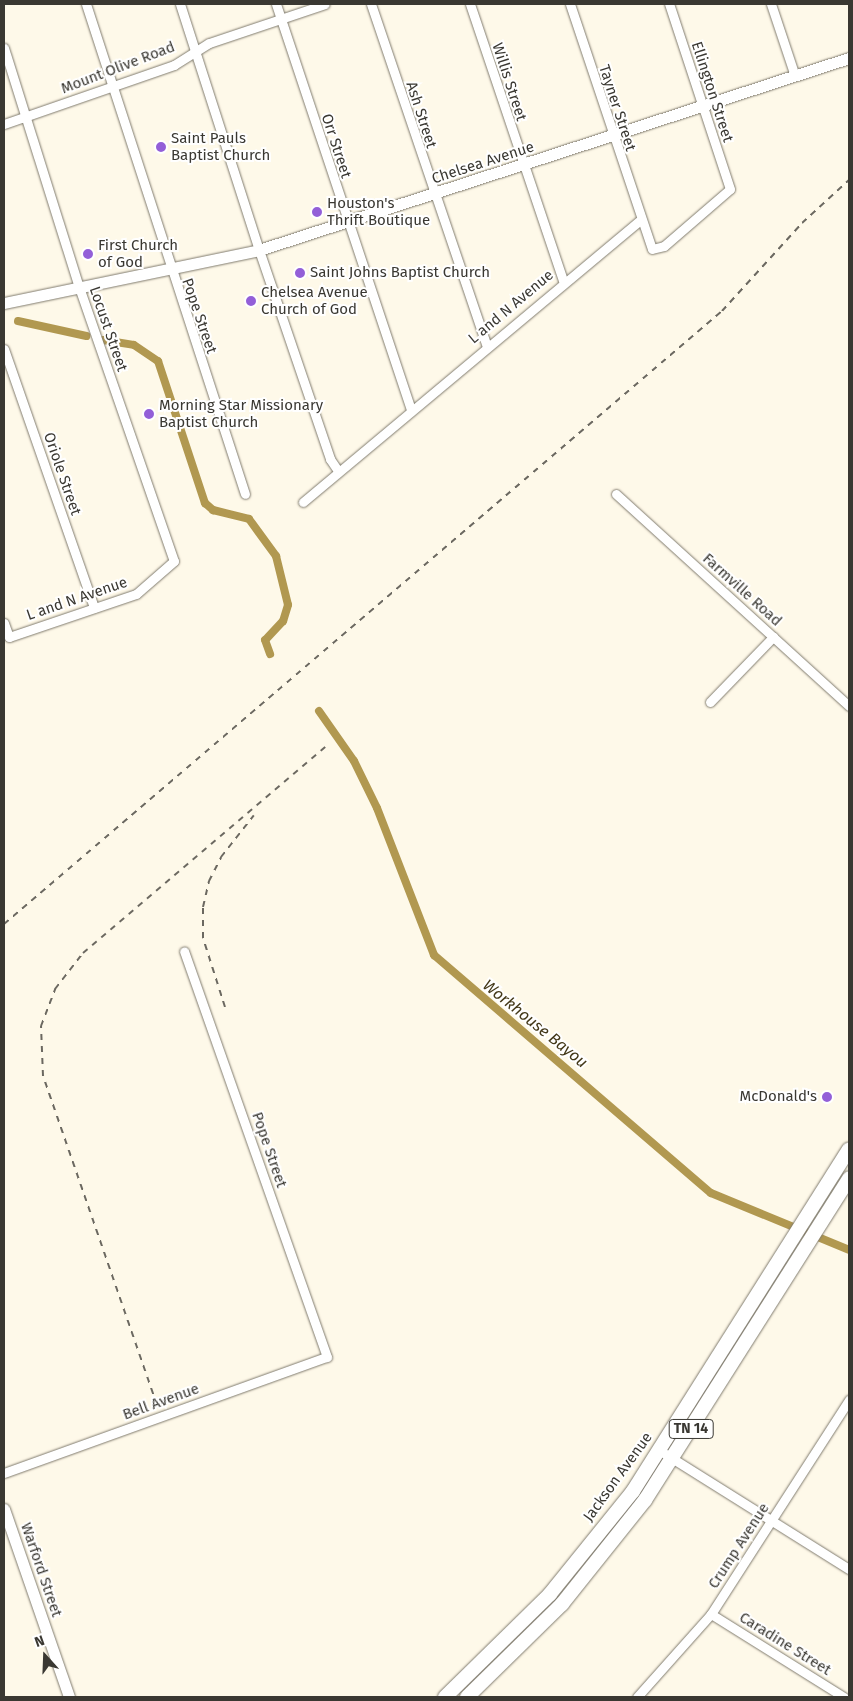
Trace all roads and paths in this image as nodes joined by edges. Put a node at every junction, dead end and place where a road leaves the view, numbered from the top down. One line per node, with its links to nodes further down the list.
1 (86, 4): 15 (street, Pope Street)
2 (180, 4): 12 (street)
3 (276, 4): 10 (street, Orr Street)
4 (326, 4): 10 (street, Mount Olive Road)
5 (372, 4): 21 (street, Ash Street)
6 (470, 4): 20 (street, Willis Street)
7 (570, 4): 19 (street, Tayner Street)
8 (668, 4): 16 (street, Ellington Street)
9 (771, 4): 14 (street)
10 (281, 19): 12 (street, Mount Olive Road); 23 (street, Orr Street)
11 (4, 48): 17 (street, Locust Street)
12 (196, 51): 15 (street, Mount Olive Road); 24 (street)
13 (849, 58): 14 (main road, Chelsea Avenue)
14 (796, 76): 16 (main road, Chelsea Avenue)
15 (113, 86): 17 (street, Mount Olive Road); 25 (street, Pope Street)
16 (702, 107): 19 (main road, Chelsea Avenue); 22 (street, Ellington Street)
17 (26, 116): 18 (street, Mount Olive Road); 27 (street, Locust Street)
18 (4, 124)
19 (612, 138): 20 (main road, Chelsea Avenue); 22 (street, Tayner Street)
20 (522, 166): 21 (main road, Chelsea Avenue); 26 (street, Willis Street)
21 (432, 195): 23 (main road, Chelsea Avenue); 29 (street, Ash Street)
22 (640, 220): 26 (street, L and N Avenue)
23 (346, 224): 24 (main road, Chelsea Avenue); 31 (street, Orr Street)
24 (258, 250): 25 (main road, Chelsea Avenue); 32 (street)
25 (168, 269): 27 (main road, Chelsea Avenue); 33 (street, Pope Street)
26 (563, 281): 29 (street, L and N Avenue)
27 (79, 287): 28 (main road, Chelsea Avenue); 36 (street, Locust Street)
28 (4, 303)
29 (487, 346): 31 (street, L and N Avenue)
30 (4, 349): 37 (street, Oriole Street)
31 (411, 409): 32 (street, L and N Avenue)
32 (338, 471): 35 (street, L and N Avenue)
33 (244, 494)
34 (616, 494): 39 (street, Farmville Road)
35 (302, 502)
36 (174, 561): 37 (street, L and N Avenue)
37 (94, 608): 38 (street, L and N Avenue)
38 (4, 623)
39 (773, 637): 40 (street); 41 (street, Farmville Road)
40 (710, 702)
41 (849, 706)
42 (184, 951): 46 (street, Pope Street)
43 (849, 1149): 44 (main road, Jackson Avenue / TN 14)
44 (845, 1167): 48 (main road, Jackson Avenue / TN 14)
45 (849, 1178): 49 (main road, TN 14)
46 (327, 1357): 50 (street, Bell Avenue)
47 (849, 1400): 52 (street, Crump Avenue)
48 (659, 1450): 49 (street); 54 (main road, Jackson Avenue / TN 14)
49 (672, 1458): 52 (street); 55 (main road, TN 14)
50 (4, 1473)
51 (4, 1509): 57 (main road, Warford Street)
52 (773, 1521): 53 (street); 56 (street, Crump Avenue)
53 (849, 1569)
54 (550, 1594): 55 (street); 58 (main road, Jackson Avenue / TN 14)
55 (562, 1604): 59 (main road, TN 14)
56 (711, 1614): 60 (street, Crump Avenue); 61 (street, Caradine Street)
57 (69, 1697)
58 (445, 1697)
59 (467, 1697)
60 (638, 1697)
61 (844, 1697)

